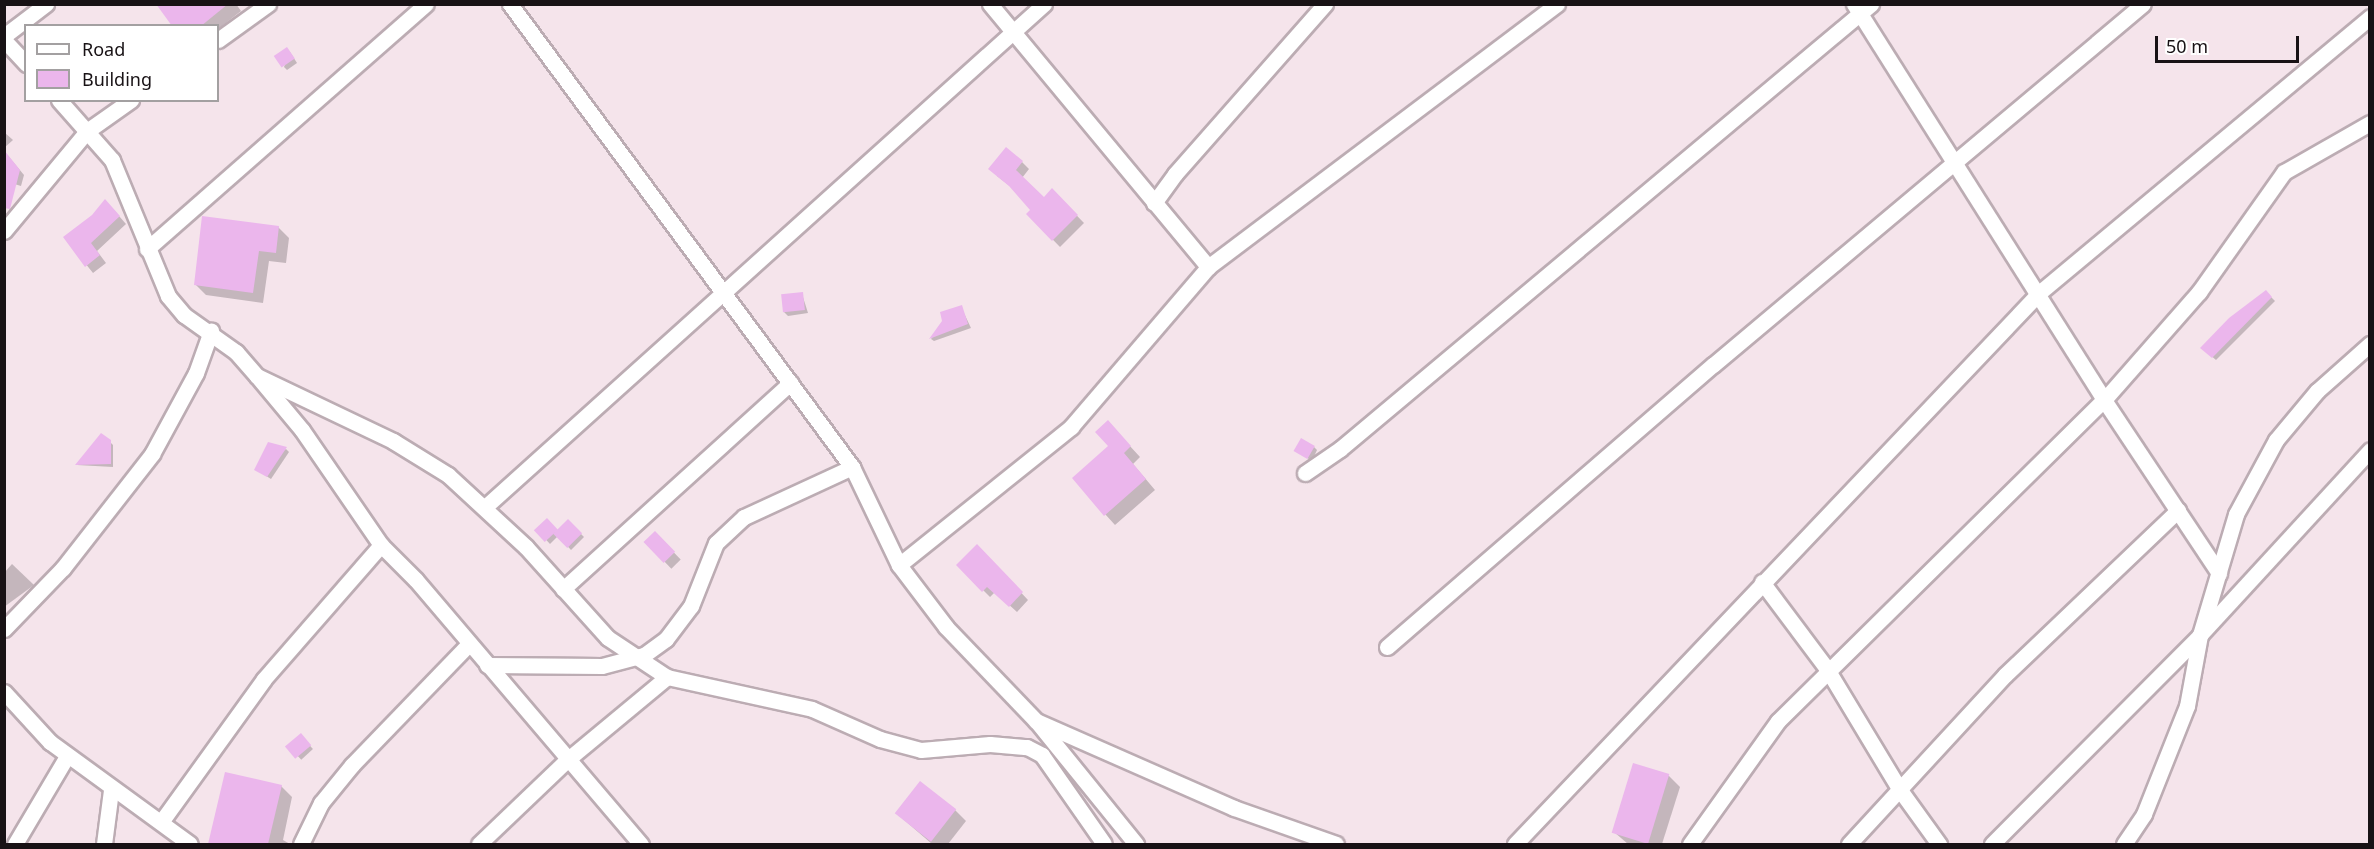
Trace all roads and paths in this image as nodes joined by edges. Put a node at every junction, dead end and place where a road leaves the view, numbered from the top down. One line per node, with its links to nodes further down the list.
1 (46, 4): 15 (street)
2 (268, 4): 16 (street)
3 (426, 4): 25 (street)
4 (510, 4): 27 (street)
5 (990, 4): 14 (street)
6 (1044, 4): 14 (street)
7 (1325, 4): 23 (street)
8 (1557, 4): 26 (street)
9 (2143, 4): 22 (street)
10 (2366, 4): 12 (street)
11 (1862, 8): 22 (street); 36 (street)
12 (2370, 10)
13 (2370, 17): 28 (street)
14 (1011, 30): 23 (street); 27 (street)
15 (4, 38): 17 (street)
16 (219, 39)
17 (24, 62)
18 (60, 102): 21 (street)
19 (128, 102): 21 (street)
20 (2370, 123): 33 (street)
21 (87, 131): 24 (street); 25 (street)
22 (1955, 162): 28 (street); 47 (street)
23 (1154, 203): 26 (street)
24 (4, 231)
25 (147, 249): 29 (street)
26 (1208, 267): 40 (street)
27 (722, 292): 32 (street); 37 (street)
28 (2039, 293): 33 (street); 42 (street)
29 (212, 331): 31 (street); 44 (street)
30 (2370, 344): 41 (street)
31 (257, 376): 37 (street); 39 (street)
32 (790, 383): 35 (street); 43 (street)
33 (2104, 400): 38 (street); 50 (street)
34 (2370, 450): 45 (street)
35 (852, 467): 40 (street); 48 (street)
36 (1305, 473)
37 (485, 507): 43 (street)
38 (2178, 510): 41 (street); 57 (street)
39 (381, 545): 46 (street); 58 (street)
40 (899, 565): 53 (street)
41 (2219, 573): 45 (street)
42 (1762, 582): 50 (street); 68 (street)
43 (562, 589): 48 (street)
44 (4, 629)
45 (2200, 635): 72 (street); 73 (street)
46 (469, 644): 49 (street); 62 (street)
47 (1387, 647)
48 (637, 657): 49 (street); 51 (street)
49 (487, 665): 55 (street)
50 (1827, 669): 57 (street); 69 (street)
51 (667, 677): 55 (street); 65 (street)
52 (4, 692): 54 (street)
53 (1036, 721): 66 (street); 67 (street)
54 (67, 756): 56 (street); 59 (street)
55 (567, 760): 63 (street); 64 (street)
56 (111, 790): 58 (street); 60 (street)
57 (1900, 790): 70 (street); 71 (street)
58 (161, 822): 61 (street)
59 (15, 844)
60 (104, 844)
61 (190, 844)
62 (301, 844)
63 (479, 844)
64 (641, 844)
65 (1104, 844)
66 (1136, 844)
67 (1336, 844)
68 (1515, 844)
69 (1690, 844)
70 (1849, 844)
71 (1939, 844)
72 (1992, 844)
73 (2124, 844)

